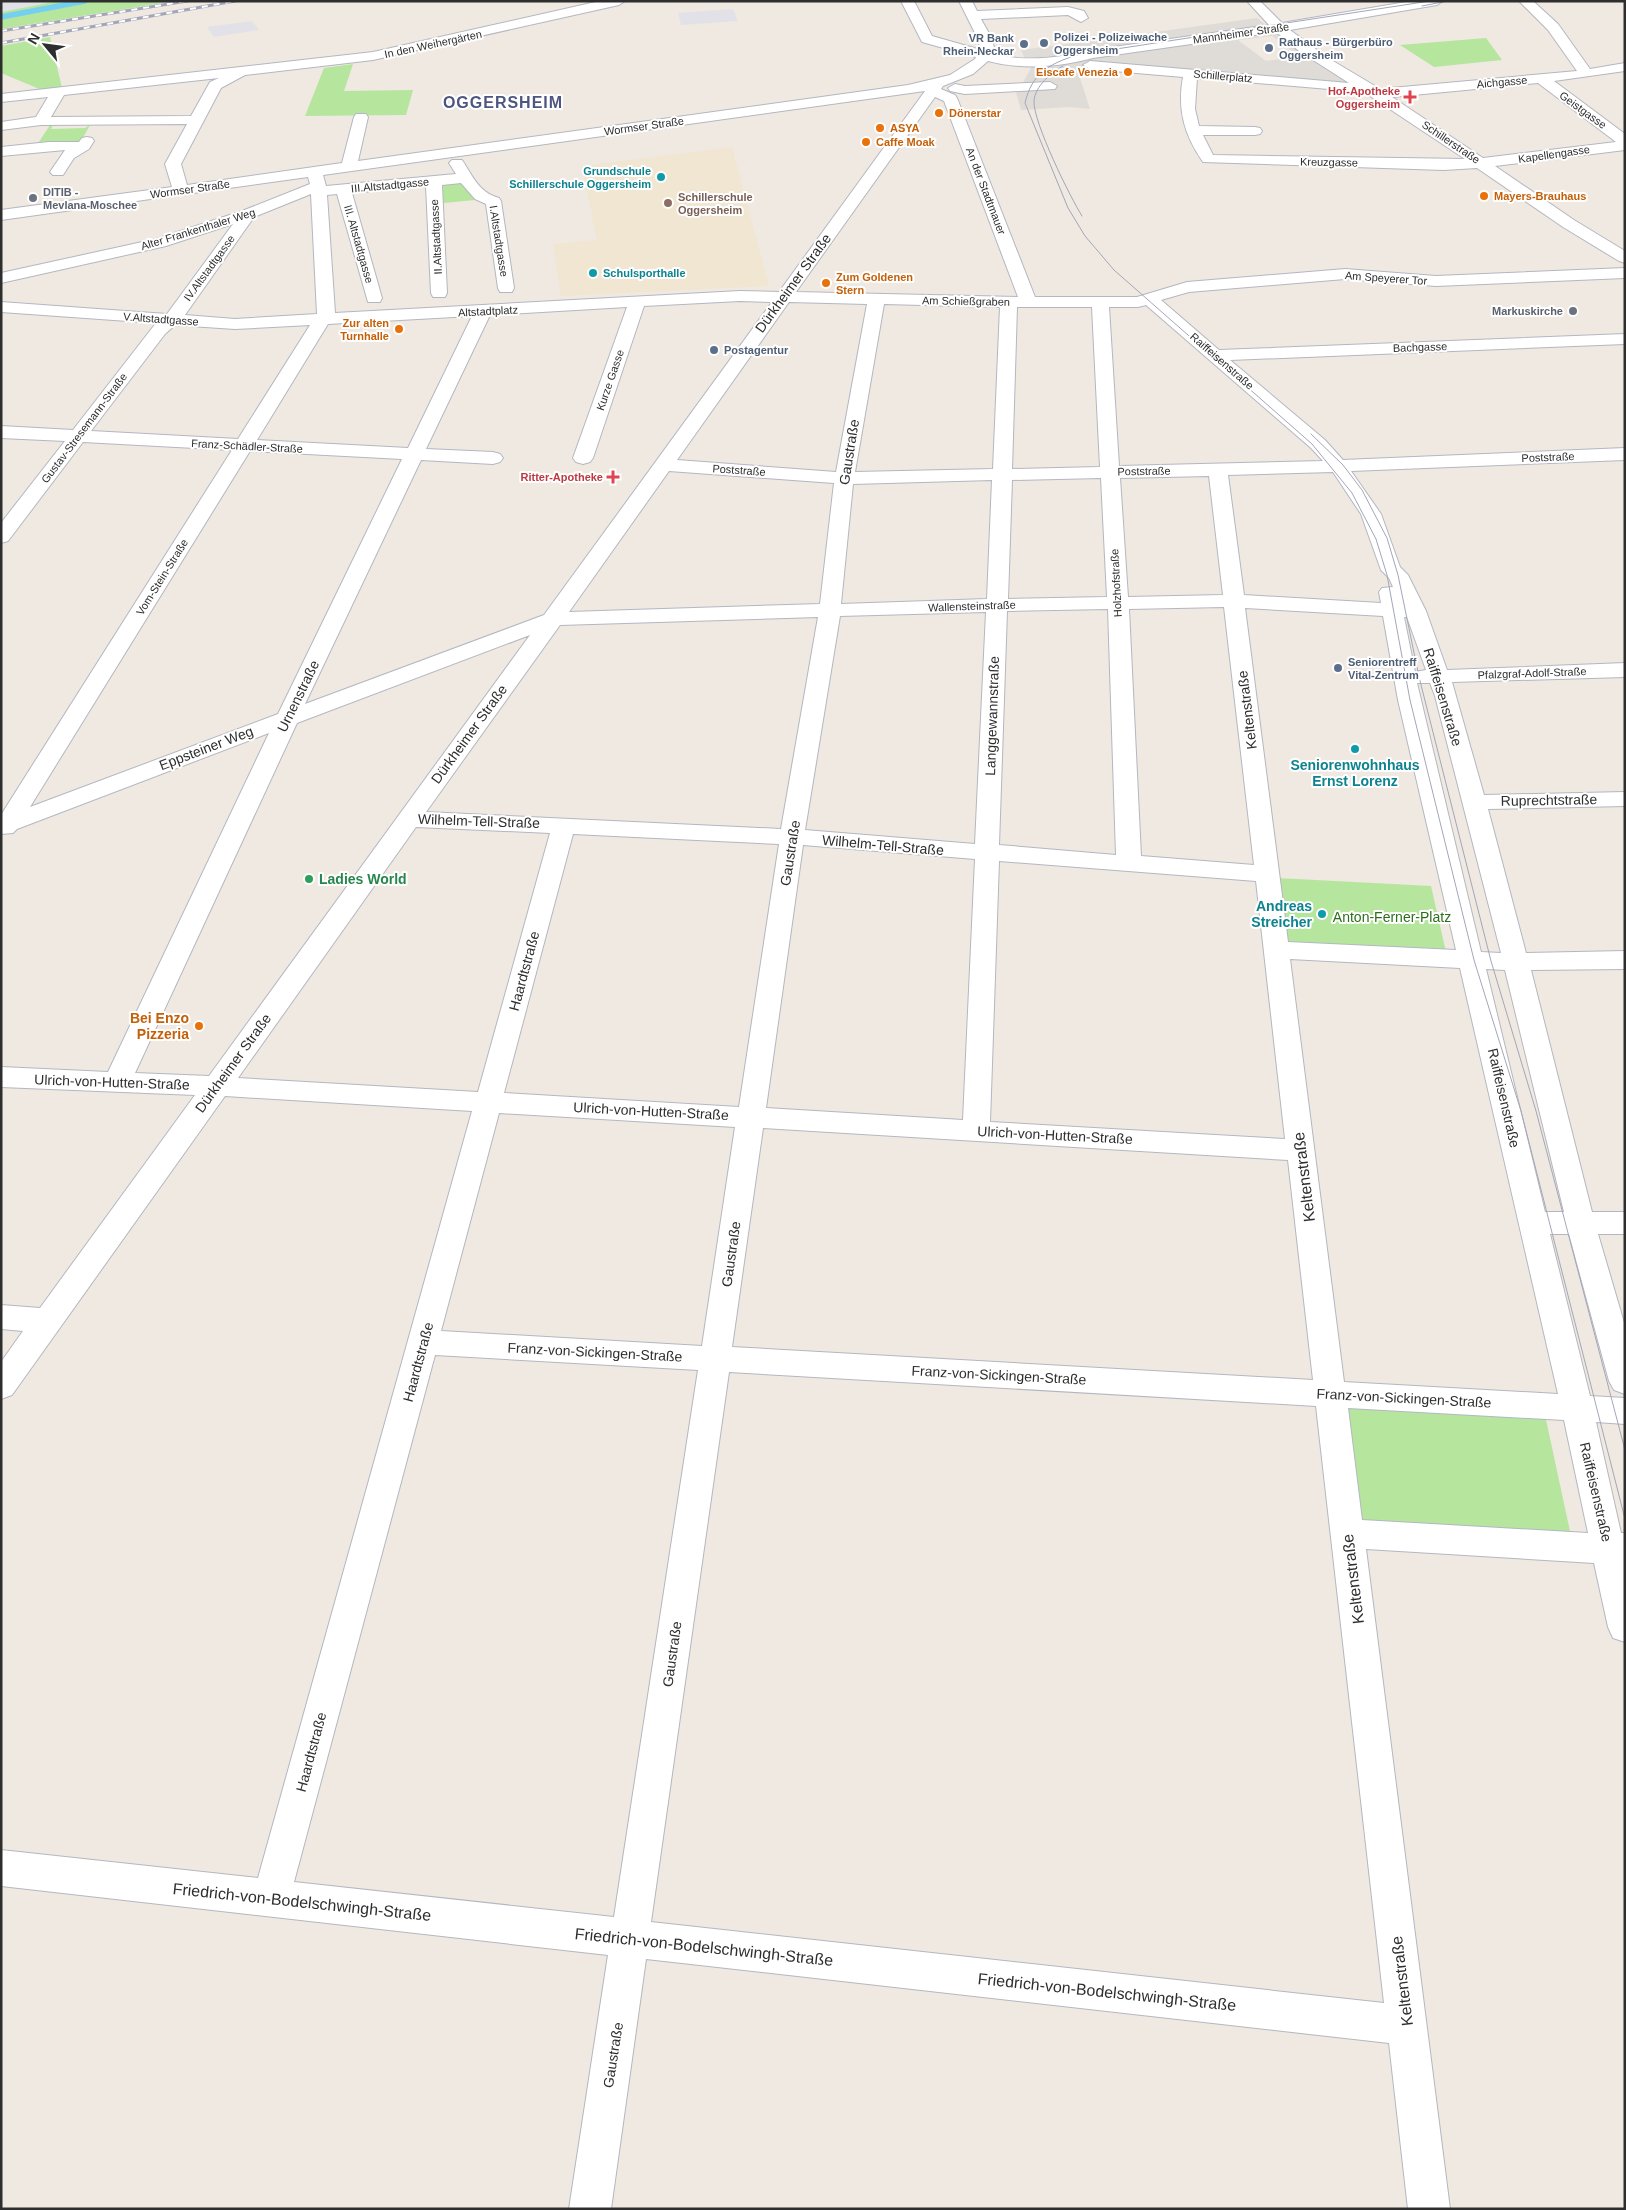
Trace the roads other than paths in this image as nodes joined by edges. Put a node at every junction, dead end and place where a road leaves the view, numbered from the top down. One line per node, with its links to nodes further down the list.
1 (619, 1): 15 (street, In den Weihergärten)
2 (907, 1): 13 (street)
3 (965, 1): 8 (street)
4 (1253, 1): 10 (street, Schillerstraße)
5 (1438, 1): 10 (street, Mannheimer Straße)
6 (1525, 1): 17 (street)
7 (1029, 7): 8 (street); 9 (street)
8 (972, 15): 13 (street)
9 (1081, 18)
10 (1273, 24): 12 (street); 24 (street, Schillerstraße)
11 (1008, 54): 12 (street)
12 (1069, 54): 13 (street); 16 (street, Schillerplatz); 20 (street)
13 (985, 56): 21 (street, Wormser Straße)
14 (1625, 67): 17 (street, Aichgasse)
15 (244, 71): 23 (street, In den Weihergärten); 35 (street, In den Weihergärten)
16 (1191, 73): 24 (street, Schillerplatz); 39 (street, Kreuzgasse)
17 (1586, 74): 18 (street, Aichgasse)
18 (1541, 78): 24 (street, Aichgasse); 25 (street, Geistgasse)
19 (10, 82): 27 (street)
20 (1050, 86): 22 (street); 32 (street)
21 (935, 87): 28 (street, Wormser Straße); 33 (street, Dürkheimer Straße); 67 (street, An der Stadtmauer)
22 (955, 88)
23 (59, 91): 27 (street, In den Weihergärten); 36 (street)
24 (1374, 91): 45 (street, Schillerstraße)
25 (1558, 92): 26 (street); 42 (street, Geistgasse)
26 (1542, 93)
27 (37, 94): 31 (street, In den Weihergärten)
28 (879, 94): 33 (street); 44 (street, Wormser Straße)
29 (1523, 94): 30 (street)
30 (1494, 96)
31 (1, 98)
32 (1046, 101)
33 (918, 108): 62 (street, Dürkheimer Straße)
34 (361, 117): 46 (street)
35 (197, 120): 37 (street); 52 (street, In den Weihergärten)
36 (41, 121): 37 (street); 38 (street)
37 (100, 121): 41 (street)
38 (1, 126)
39 (1192, 130): 40 (street); 45 (street, Kreuzgasse)
40 (1255, 131)
41 (84, 146): 43 (street); 47 (street)
42 (1623, 146): 45 (street, Kapellengasse)
43 (1, 152)
44 (451, 153): 46 (street, Wormser Straße); 48 (street, I.Altstadtgasse)
45 (1483, 164): 57 (street, Schillerstraße)
46 (349, 167): 50 (street, Wormser Straße)
47 (58, 172)
48 (467, 178): 49 (street, III.Altstadtgasse); 53 (street, I.Altstadtgasse)
49 (434, 181): 51 (street, III.Altstadtgasse); 54 (street, II.Altstadtgasse)
50 (317, 183): 51 (street, III.Altstadtgasse); 52 (street, Wormser Straße); 55 (street, Alter Frankenthaler Weg); 71 (street)
51 (343, 189): 63 (street, III. Altstadtgasse)
52 (181, 191): 56 (street, Wormser Straße)
53 (485, 200): 54 (street); 60 (street, I.Altstadtgasse)
54 (434, 204): 61 (street, II.Altstadtgasse)
55 (248, 214): 59 (street, Alter Frankenthaler Weg); 72 (street, IV.Altstadtgasse)
56 (1, 215)
57 (1625, 258)
58 (1625, 273): 65 (street, Am Speyerer Tor)
59 (1, 278)
60 (506, 288)
61 (439, 293)
62 (783, 297): 64 (street, Am Schießgraben); 66 (street, Altstadtplatz); 82 (street, Dürkheimer Straße)
63 (374, 298)
64 (876, 299): 67 (street, Am Schießgraben); 87 (street, Gaustraße)
65 (1149, 299): 68 (street, Am Schießgraben); 74 (street, Raiffeisenstraße)
66 (637, 302): 70 (street, Altstadtplatz); 81 (street, Kurze Gasse)
67 (1018, 302): 68 (street, Am Schießgraben); 86 (street, Langgewannstraße)
68 (1100, 302): 85 (street, Holzhofstraße)
69 (1, 306): 72 (street, V.Altstadtgasse)
70 (483, 311): 71 (street, Altstadtplatz); 79 (street, Urnenstraße)
71 (322, 319): 72 (street, V.Altstadtgasse); 77 (street, Vom-Stein-Straße)
72 (169, 321): 76 (street, Gustav-Stresemann-Straße)
73 (1625, 339): 74 (street, Bachgasse)
74 (1216, 356): 83 (street, Raiffeisenstraße)
75 (1, 432): 76 (street, Franz-Schädler-Straße)
76 (76, 437): 77 (street, Franz-Schädler-Straße); 88 (street, Gustav-Stresemann-Straße)
77 (243, 446): 79 (street, Franz-Schädler-Straße); 101 (street, Vom-Stein-Straße)
78 (1625, 454): 83 (street, Poststraße)
79 (415, 455): 80 (street, Franz-Schädler-Straße); 100 (street, Urnenstraße)
80 (493, 458)
81 (582, 458)
82 (663, 464): 87 (street, Poststraße); 96 (street, Dürkheimer Straße)
83 (1338, 466): 84 (street, Poststraße); 89 (street, Raiffeisenstraße)
84 (1218, 470): 85 (street, Poststraße); 90 (street, Keltenstraße)
85 (1109, 472): 86 (street, Poststraße); 91 (street, Holzhofstraße)
86 (1002, 475): 87 (street, Poststraße); 92 (street, Langgewannstraße)
87 (844, 478): 93 (street, Gaustraße)
88 (1, 537)
89 (1391, 570): 94 (street, Raiffeisenstraße); 95 (street, Raiffeisenstraße)
90 (1234, 601): 91 (street, Wallensteinstraße); 94 (street, Wallensteinstraße); 110 (street, Keltenstraße)
91 (1118, 603): 92 (street, Wallensteinstraße); 109 (street, Holzhofstraße)
92 (997, 605): 93 (street, Wallensteinstraße); 108 (street, Langgewannstraße)
93 (830, 610): 96 (street, Wallensteinstraße); 107 (street, Gaustraße)
94 (1391, 610): 95 (street, Wallensteinstraße); 99 (street, Raiffeisenstraße)
95 (1415, 611): 98 (street, Raiffeisenstraße)
96 (552, 618): 100 (street, Eppsteiner Weg); 104 (street, Dürkheimer Straße)
97 (1625, 670): 98 (street, Pfalzgraf-Adolf-Straße)
98 (1439, 676): 99 (street, Pfalzgraf-Adolf-Straße); 103 (street, Raiffeisenstraße)
99 (1405, 677): 112 (street, Raiffeisenstraße)
100 (288, 717): 106 (street, Eppsteiner Weg); 116 (street, Urnenstraße)
101 (13, 796): 106 (street, Vom-Stein-Straße)
102 (1625, 798): 103 (street, Ruprechtstraße)
103 (1473, 802): 114 (street, Raiffeisenstraße)
104 (408, 819): 105 (street, Wilhelm-Tell-Straße); 117 (street, Dürkheimer Straße)
105 (564, 825): 107 (street, Wilhelm-Tell-Straße); 118 (street, Haardtstraße)
106 (3, 827)
107 (792, 837): 108 (street, Wilhelm-Tell-Straße); 119 (street, Gaustraße)
108 (987, 853): 109 (street, Wilhelm-Tell-Straße); 120 (street, Langgewannstraße)
109 (1129, 864): 110 (street, Wilhelm-Tell-Straße)
110 (1267, 874): 111 (street, Keltenstraße)
111 (1277, 950): 112 (street); 121 (street, Keltenstraße)
112 (1471, 960): 114 (street); 122 (street, Raiffeisenstraße)
113 (1625, 960): 114 (street)
114 (1516, 962): 124 (street, Raiffeisenstraße)
115 (1, 1077): 116 (street, Ulrich-von-Hutten-Straße)
116 (117, 1082): 117 (street, Ulrich-von-Hutten-Straße)
117 (217, 1086): 118 (street, Ulrich-von-Hutten-Straße); 126 (street, Dürkheimer Straße)
118 (488, 1102): 119 (street, Ulrich-von-Hutten-Straße); 127 (street, Haardtstraße)
119 (751, 1117): 120 (street, Ulrich-von-Hutten-Straße); 128 (street, Gaustraße)
120 (976, 1131): 121 (street, Ulrich-von-Hutten-Straße)
121 (1301, 1150): 131 (street, Keltenstraße)
122 (1534, 1223): 124 (street); 132 (street, Raiffeisenstraße)
123 (1625, 1223): 124 (street)
124 (1581, 1224): 129 (street, Raiffeisenstraße)
125 (1, 1317): 126 (street)
126 (48, 1321): 130 (street, Dürkheimer Straße)
127 (422, 1342): 128 (street, Franz-von-Sickingen-Straße); 138 (street, Haardtstraße)
128 (716, 1359): 131 (street, Franz-von-Sickingen-Straße); 139 (street, Gaustraße)
129 (1625, 1381)
130 (1, 1386)
131 (1330, 1394): 132 (street, Franz-von-Sickingen-Straße); 134 (street, Keltenstraße)
132 (1577, 1408): 133 (street, Franz-von-Sickingen-Straße); 135 (street, Raiffeisenstraße)
133 (1625, 1411)
134 (1348, 1534): 135 (street); 140 (street, Keltenstraße)
135 (1617, 1548): 136 (street, Raiffeisenstraße)
136 (1625, 1627)
137 (1, 1868): 138 (street, Friedrich-von-Bodelschwingh-Straße)
138 (271, 1898): 139 (street, Friedrich-von-Bodelschwingh-Straße)
139 (630, 1939): 140 (street, Friedrich-von-Bodelschwingh-Straße); 141 (street, Gaustraße)
140 (1407, 2025): 142 (street, Keltenstraße)
141 (590, 2209)
142 (1429, 2209)

